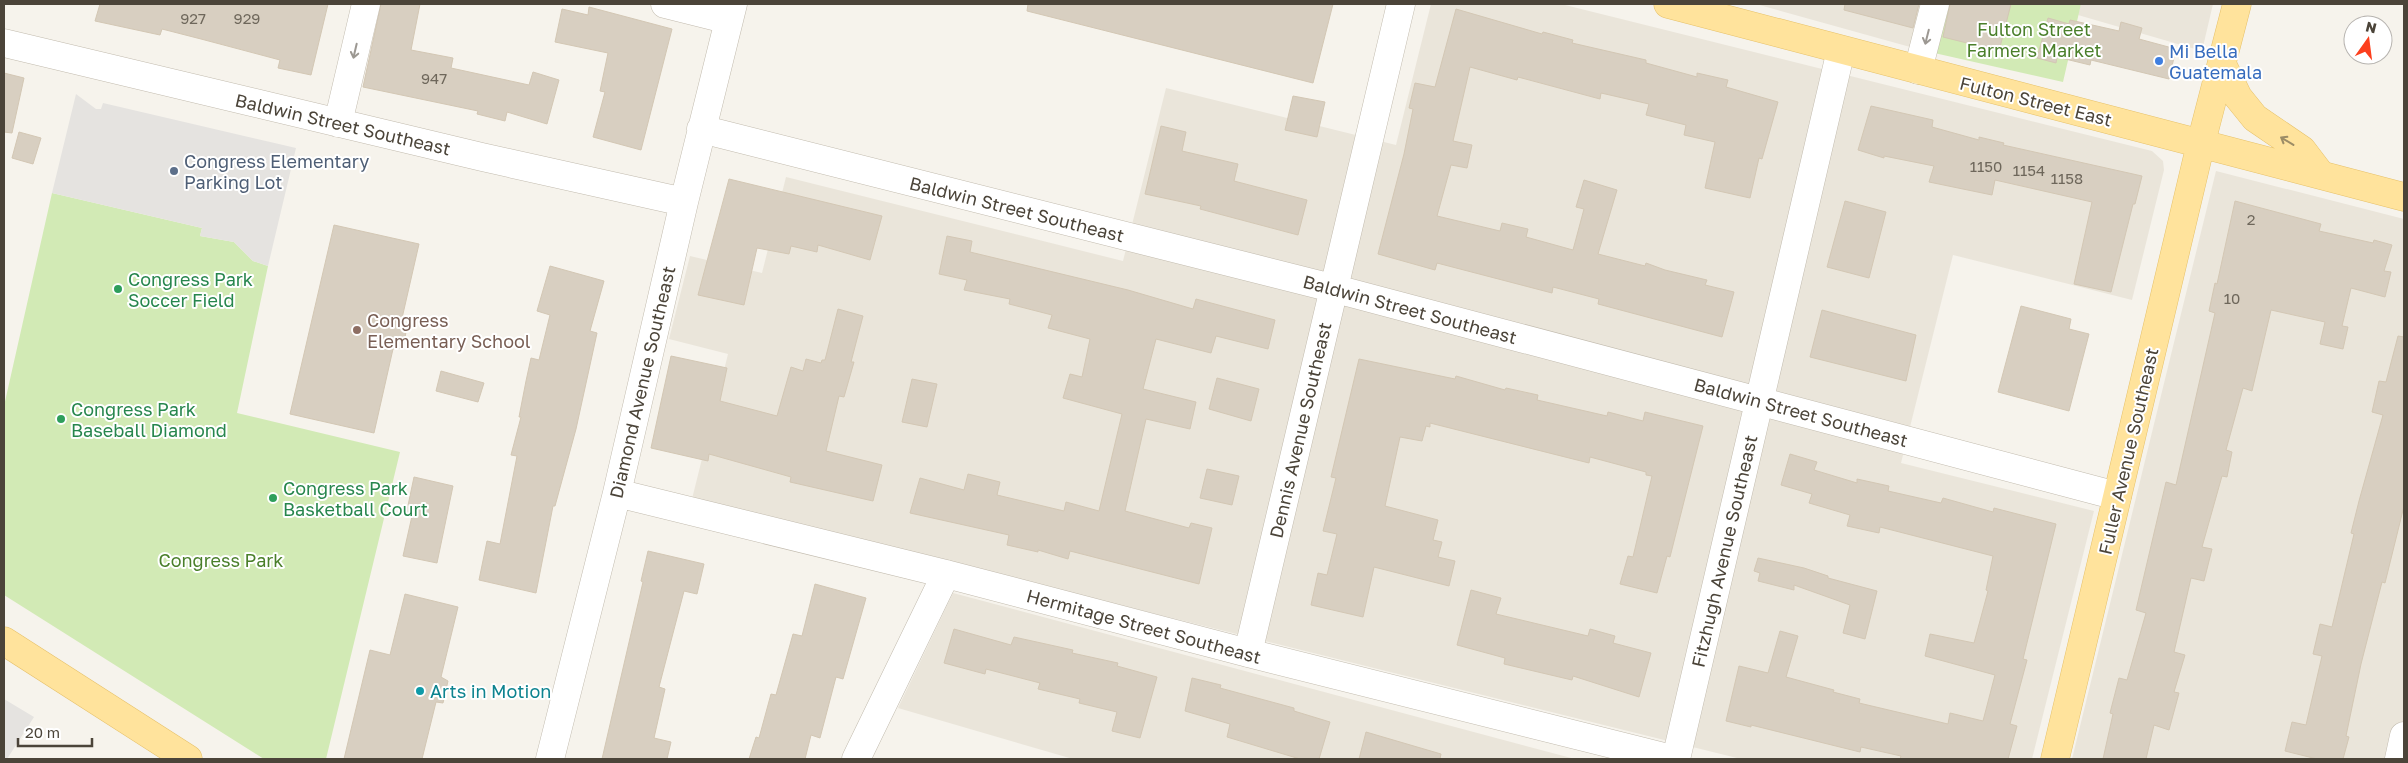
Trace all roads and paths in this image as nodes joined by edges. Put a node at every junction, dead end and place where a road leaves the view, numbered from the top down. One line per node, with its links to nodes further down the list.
1 (366, 4): 12 (street, one-way to 12)
2 (665, 4): 7 (street)
3 (1401, 4): 18 (street, Dennis Avenue Southeast)
4 (1668, 4): 9 (main road, Fulton Street East)
5 (1935, 4): 11 (street, one-way to 11)
6 (2237, 4): 10 (main road, Fuller Avenue Southeast)
7 (731, 12): 13 (street, Diamond Avenue Southeast)
8 (4, 43): 12 (street, Baldwin Street Southeast)
9 (1841, 50): 11 (main road, Fulton Street East); 19 (street, Fitzhugh Avenue Southeast)
10 (2222, 64): 14 (main road, Fuller Avenue Southeast); 15 (main road, one-way to 10)
11 (1918, 70): 14 (main road, Fulton Street East)
12 (338, 123): 17 (street, Baldwin Street Southeast)
13 (701, 130): 17 (street, Diamond Avenue Southeast); 18 (street, Baldwin Street Southeast)
14 (2201, 143): 15 (main road, Fulton Street East); 21 (main road, Fuller Avenue Southeast)
15 (2321, 175): 16 (main road, Fulton Street East)
16 (2404, 197)
17 (684, 202): 20 (street, Diamond Avenue Southeast)
18 (1332, 288): 19 (street, Baldwin Street Southeast); 24 (street, Dennis Avenue Southeast)
19 (1758, 401): 21 (street, Baldwin Street Southeast); 30 (street, Fitzhugh Avenue Southeast)
20 (617, 493): 22 (street, Hermitage Street Southeast); 27 (street, Diamond Avenue Southeast)
21 (2117, 496): 31 (main road, Fuller Avenue Southeast)
22 (946, 574): 24 (street, Hermitage Street Southeast); 28 (street)
23 (4, 642): 26 (main road)
24 (1248, 653): 29 (street, Hermitage Street Southeast)
25 (2404, 736): 32 (street)
26 (188, 759)
27 (550, 759)
28 (856, 759)
29 (1672, 759)
30 (1676, 759)
31 (2055, 759)
32 (2399, 759)

